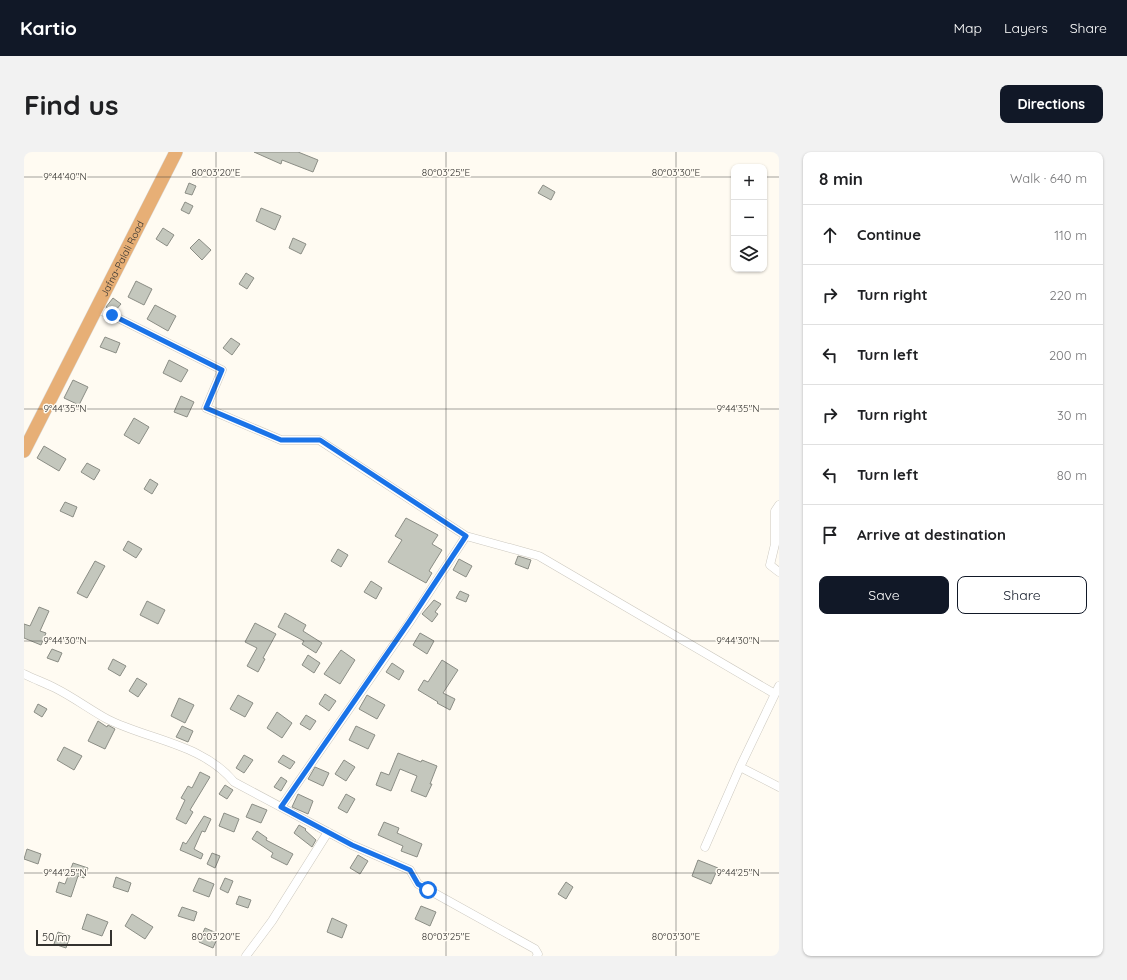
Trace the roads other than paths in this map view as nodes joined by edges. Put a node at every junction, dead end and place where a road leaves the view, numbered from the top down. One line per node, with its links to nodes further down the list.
1 (176, 152): 2 (main road, Jafna-Palali Road)
2 (96, 309): 3 (main road, Jafna-Palali Road); 5 (street)
3 (24, 451)
4 (779, 505): 6 (street)
5 (466, 536): 9 (street); 12 (street)
6 (779, 572)
7 (24, 674): 12 (street)
8 (779, 686): 9 (street)
9 (775, 694): 10 (street)
10 (740, 767): 11 (street); 14 (street)
11 (779, 788)
12 (281, 807): 13 (street)
13 (328, 832): 15 (street); 16 (street)
14 (705, 847)
15 (246, 956)
16 (537, 956)

